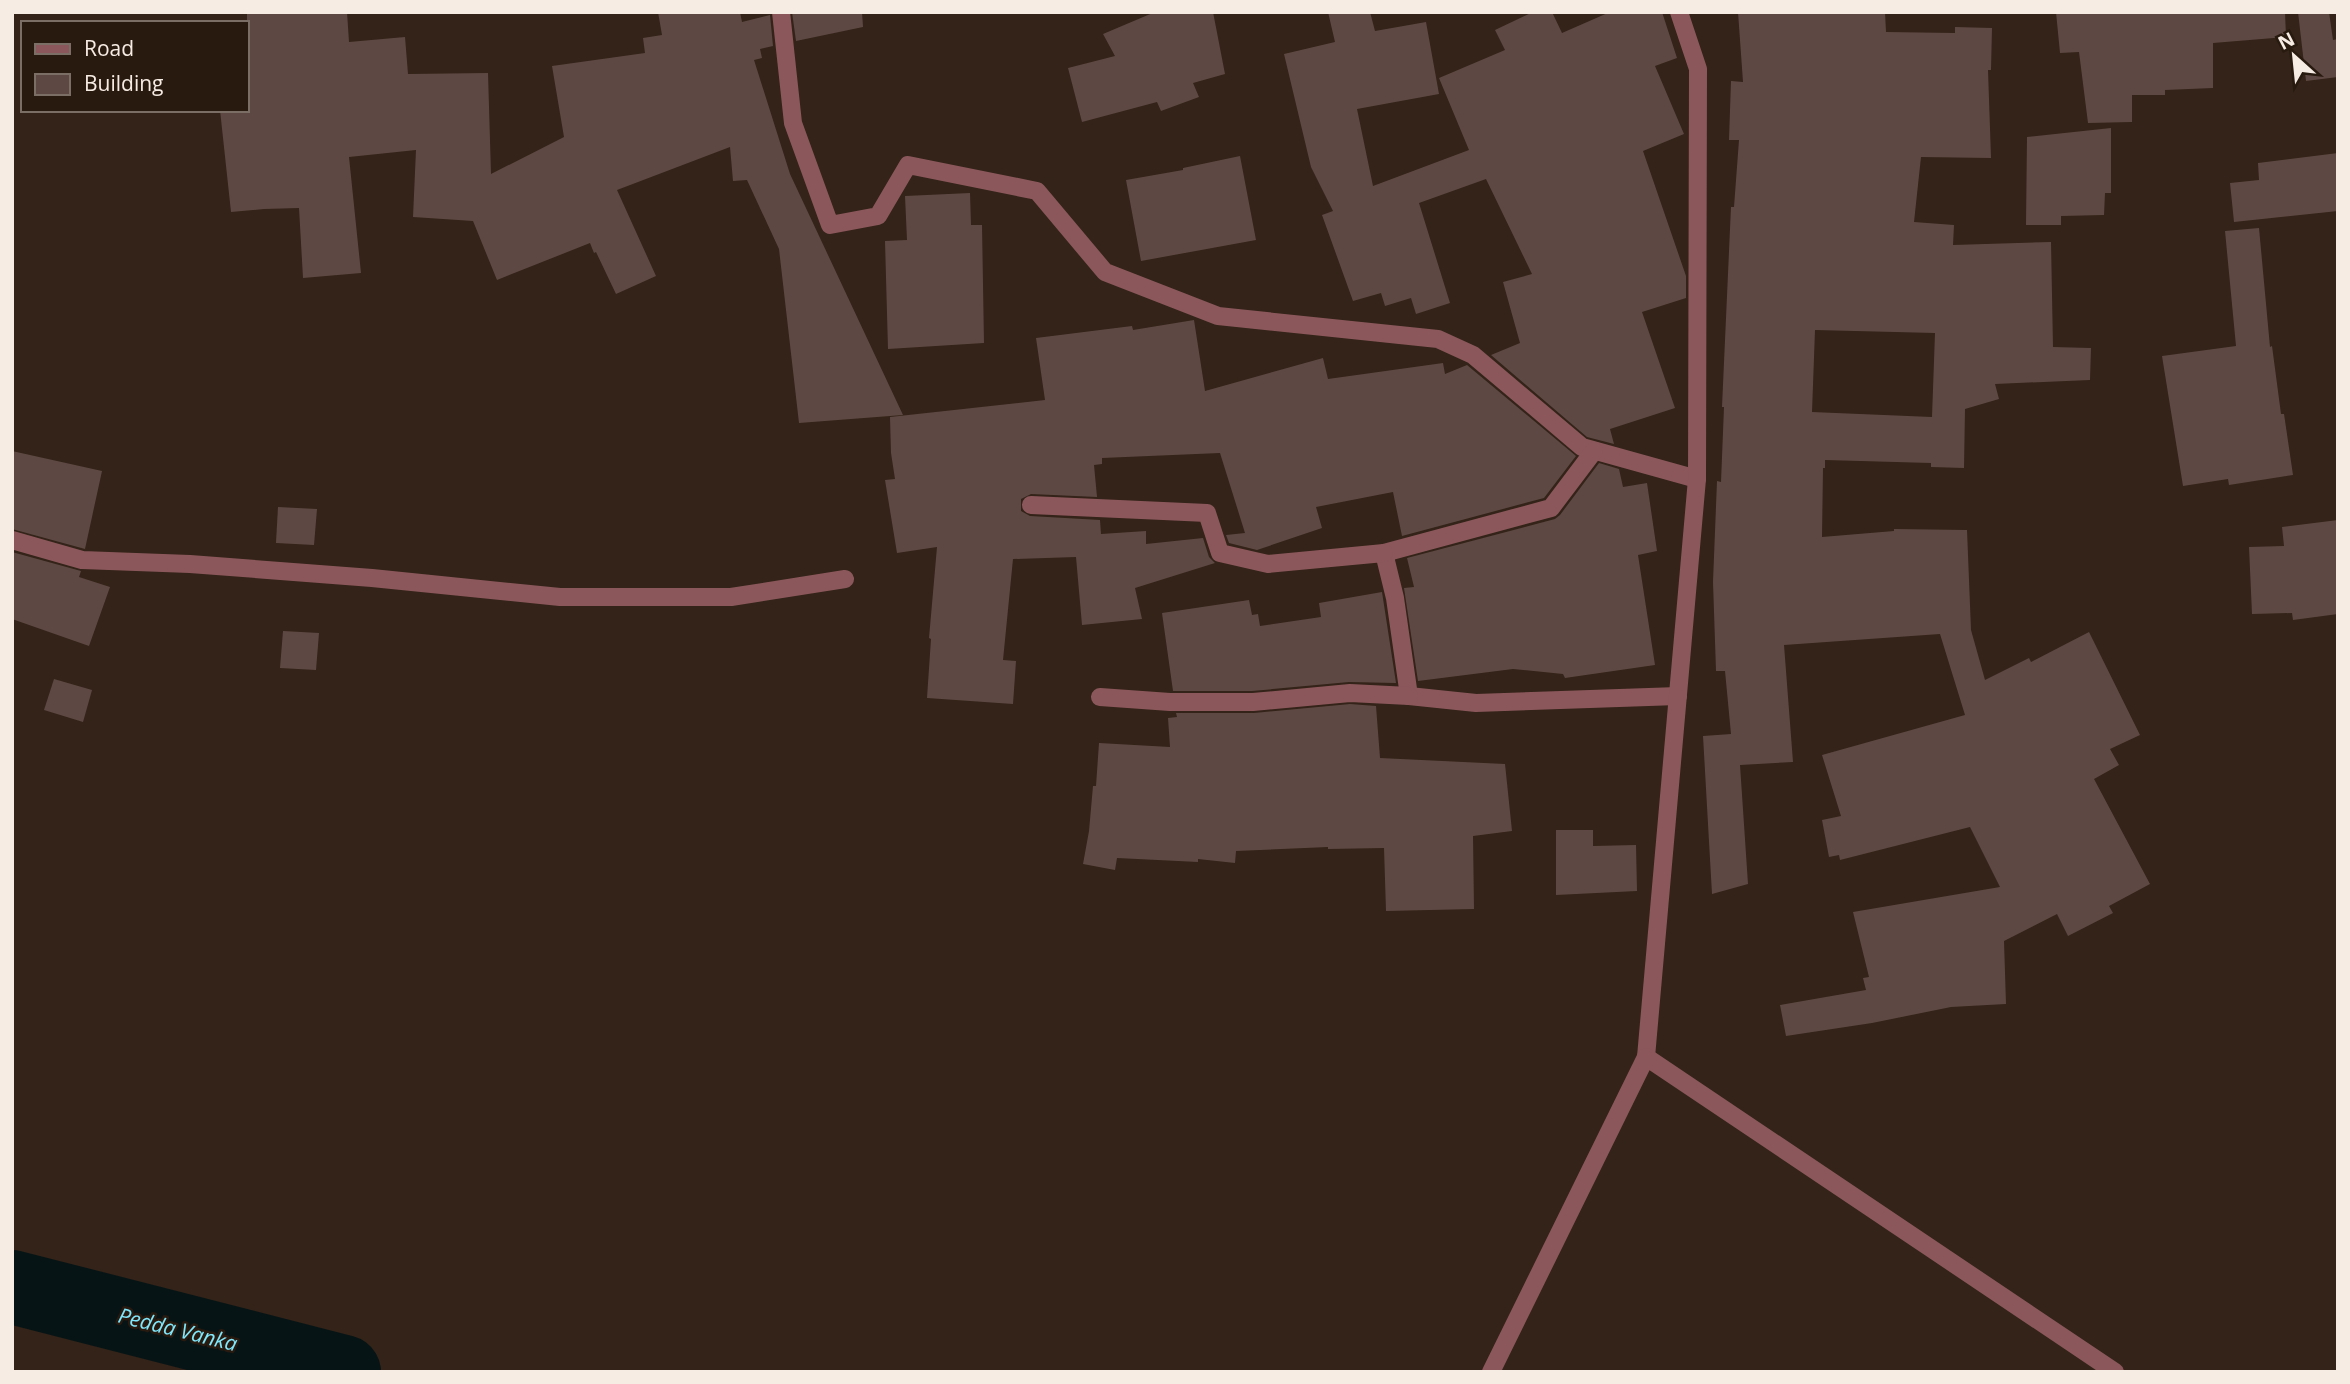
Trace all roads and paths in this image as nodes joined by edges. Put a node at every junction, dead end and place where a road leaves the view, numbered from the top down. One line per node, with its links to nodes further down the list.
1 (781, 12): 3 (street)
2 (1679, 12): 4 (street)
3 (1594, 451): 4 (street); 7 (street)
4 (1697, 480): 10 (street)
5 (1031, 505): 7 (street)
6 (12, 540): 8 (street)
7 (1384, 553): 9 (street)
8 (845, 579)
9 (1409, 696): 10 (street); 11 (street)
10 (1678, 696): 12 (street)
11 (1100, 697)
12 (1646, 1057): 13 (street); 14 (street)
13 (1492, 1372)
14 (2115, 1372)

